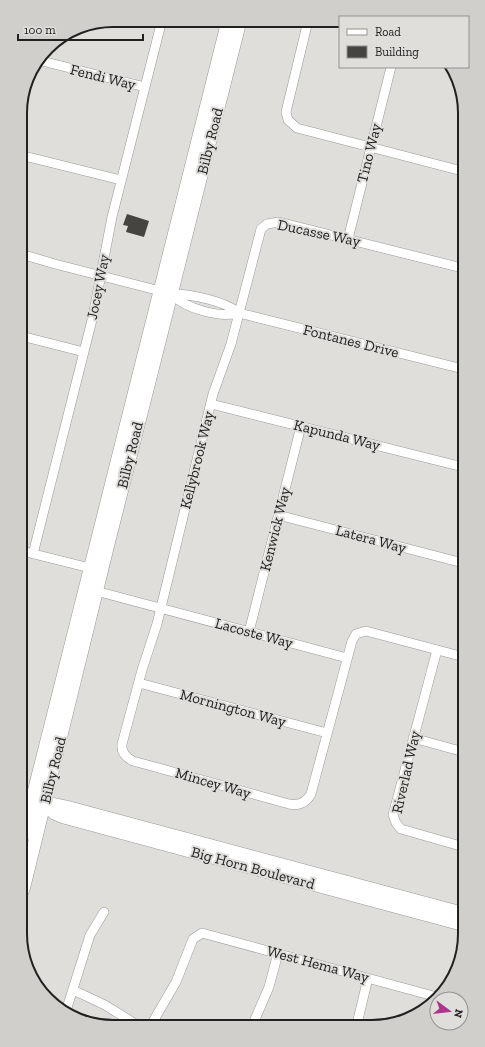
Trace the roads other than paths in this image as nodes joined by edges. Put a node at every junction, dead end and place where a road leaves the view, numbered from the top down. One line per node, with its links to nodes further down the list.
1 (160, 27): 7 (street, Jocey Way)
2 (227, 27): 16 (main road, Bilby Road)
3 (238, 27): 16 (main road, Bilby Road)
4 (306, 27): 8 (street)
5 (45, 62): 7 (street, Fendi Way)
6 (391, 68): 8 (street, Tino Way)
7 (145, 87): 11 (street, Jocey Way)
8 (371, 147): 10 (street); 12 (street, Tino Way)
9 (27, 157): 11 (street)
10 (458, 169)
11 (121, 180): 15 (street, Jocey Way)
12 (348, 239): 14 (street, Ducasse Way); 17 (street, Ducasse Way)
13 (27, 256): 15 (street, Fontanes Drive)
14 (458, 267)
15 (101, 276): 16 (street, Fontanes Drive); 19 (street, Jocey Way)
16 (166, 292): 17 (street, Fontanes Drive); 28 (main road, Bilby Road); 29 (main road, Bilby Road)
17 (239, 313): 20 (street, Fontanes Drive); 21 (street, Kellybrook Way)
18 (27, 338): 19 (street)
19 (84, 352): 26 (street, Jocey Way)
20 (458, 368)
21 (211, 404): 22 (street, Kapunda Way); 30 (street, Kellybrook Way)
22 (301, 426): 23 (street, Kapunda Way); 24 (street, Kenwick Way)
23 (458, 466)
24 (278, 515): 27 (street, Latera Way); 31 (street, Kenwick Way)
25 (27, 552): 26 (street)
26 (33, 554): 28 (street)
27 (458, 562)
28 (90, 568): 39 (main road, Bilby Road)
29 (96, 591): 30 (street, Lacoste Way); 40 (main road, Bilby Road)
30 (161, 608): 31 (street, Lacoste Way); 35 (street, Mincey Way)
31 (249, 632): 34 (street, Lacoste Way)
32 (438, 650): 33 (street, Mincey Way); 34 (street, Mincey Way); 37 (street, Riverlad Way)
33 (458, 655)
34 (347, 658): 36 (street, Mincey Way)
35 (138, 683): 36 (street, Mornington Way); 36 (street, Mincey Way)
36 (327, 734)
37 (413, 738): 38 (street); 41 (street, Riverlad Way)
38 (458, 750)
39 (27, 799): 40 (main road, Big Horn Boulevard)
40 (45, 803): 42 (main road, Bilby Road); 44 (main road, Big Horn Boulevard); 45 (main road, Big Horn Boulevard)
41 (458, 844)
42 (27, 874)
43 (104, 912): 48 (street)
44 (458, 912)
45 (458, 923)
46 (278, 953): 47 (street, West Hema Way); 52 (street, West Hema Way); 53 (street)
47 (368, 978): 49 (street, West Hema Way); 54 (street)
48 (73, 990): 50 (street); 51 (street)
49 (429, 995)
50 (68, 1006)
51 (129, 1020)
52 (154, 1020)
53 (255, 1020)
54 (358, 1020)

